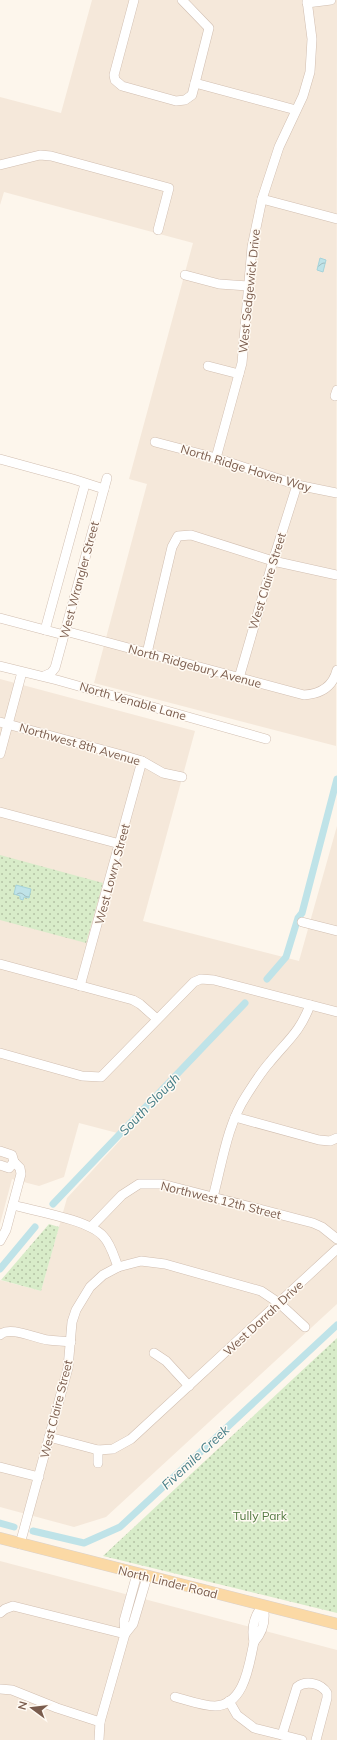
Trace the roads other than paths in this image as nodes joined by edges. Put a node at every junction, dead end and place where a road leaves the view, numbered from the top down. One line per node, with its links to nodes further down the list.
1 (134, 0): 5 (street)
2 (182, 0): 5 (street)
3 (331, 0): 4 (street, West Sedgewick Drive)
4 (307, 2): 6 (street, West Sedgewick Drive)
5 (195, 83): 6 (street)
6 (296, 110): 8 (street, West Sedgewick Drive)
7 (0, 165): 10 (street)
8 (262, 199): 9 (street); 12 (street, West Sedgewick Drive)
9 (337, 219)
10 (158, 230)
11 (185, 275): 12 (street)
12 (248, 286): 14 (street, West Sedgewick Drive)
13 (208, 366): 14 (street)
14 (239, 374): 16 (street, West Sedgewick Drive)
15 (155, 442): 16 (street, North Ridge Haven Way)
16 (216, 458): 20 (street, North Ridge Haven Way)
17 (0, 459): 19 (street)
18 (107, 478): 21 (street, West Wrangler Street)
19 (85, 484): 21 (street); 26 (street)
20 (297, 485): 22 (street, North Ridge Haven Way); 23 (street, West Claire Street)
21 (104, 490): 27 (street, West Wrangler Street)
22 (337, 493)
23 (273, 561): 24 (street); 28 (street); 33 (street, West Claire Street)
24 (337, 576)
25 (0, 618): 26 (street, North Ridgebury Avenue)
26 (45, 630): 27 (street, North Ridgebury Avenue)
27 (64, 633): 28 (street, North Ridgebury Avenue); 32 (street, West Wrangler Street)
28 (147, 653): 33 (street, North Ridgebury Avenue)
29 (0, 666): 31 (street, North Venable Lane)
30 (337, 670): 33 (street, North Ridgebury Avenue)
31 (22, 672): 32 (street, North Venable Lane); 34 (street)
32 (44, 676): 35 (street, North Venable Lane)
33 (239, 678)
34 (4, 723): 36 (street); 37 (street, Northwest 8th Avenue)
35 (266, 739)
36 (0, 754)
37 (142, 761): 38 (street, Northwest 8th Avenue); 40 (street, West Lowry Street)
38 (182, 778)
39 (0, 812): 40 (street)
40 (120, 844): 44 (street, West Lowry Street)
41 (302, 922): 42 (street)
42 (337, 931)
43 (0, 964): 44 (street)
44 (80, 986): 47 (street)
45 (310, 1005): 46 (street); 47 (street); 49 (street)
46 (337, 1012)
47 (157, 1019): 48 (street)
48 (0, 1053)
49 (235, 1117): 50 (street); 54 (street)
50 (337, 1138)
51 (0, 1152): 52 (street)
52 (14, 1162): 53 (street); 55 (street)
53 (0, 1165)
54 (213, 1197): 56 (street, Northwest 12th Street); 57 (street, Northwest 12th Street)
55 (13, 1206): 56 (street); 58 (street)
56 (91, 1227): 60 (street)
57 (337, 1240)
58 (0, 1241)
59 (337, 1249): 61 (street, West Darrah Drive)
60 (118, 1267): 61 (street, West Claire Street); 64 (street, West Claire Street)
61 (279, 1303): 62 (street, West Claire Street); 66 (street, West Darrah Drive)
62 (305, 1327)
63 (1, 1333): 64 (street)
64 (71, 1342): 67 (street, West Claire Street)
65 (154, 1353): 66 (street)
66 (190, 1386): 68 (street, West Darrah Drive)
67 (49, 1437): 68 (street, West Darrah Drive); 71 (street, West Claire Street)
68 (98, 1450): 69 (street)
69 (98, 1463)
70 (0, 1467): 71 (street)
71 (39, 1478): 73 (street, West Claire Street)
72 (0, 1538): 73 (main road, North Linder Road)
73 (20, 1544): 74 (main road, North Linder Road)
74 (142, 1576): 75 (main road, North Linder Road); 78 (street)
75 (263, 1605): 77 (main road, North Linder Road); 81 (street)
76 (2, 1611): 78 (street)
77 (337, 1624)
78 (125, 1634): 82 (street)
79 (0, 1689): 82 (street)
80 (175, 1697): 81 (street)
81 (229, 1701): 83 (street)
82 (100, 1722): 84 (street)
83 (282, 1735): 85 (street); 86 (street)
84 (99, 1740)
85 (302, 1740)
86 (316, 1740)

